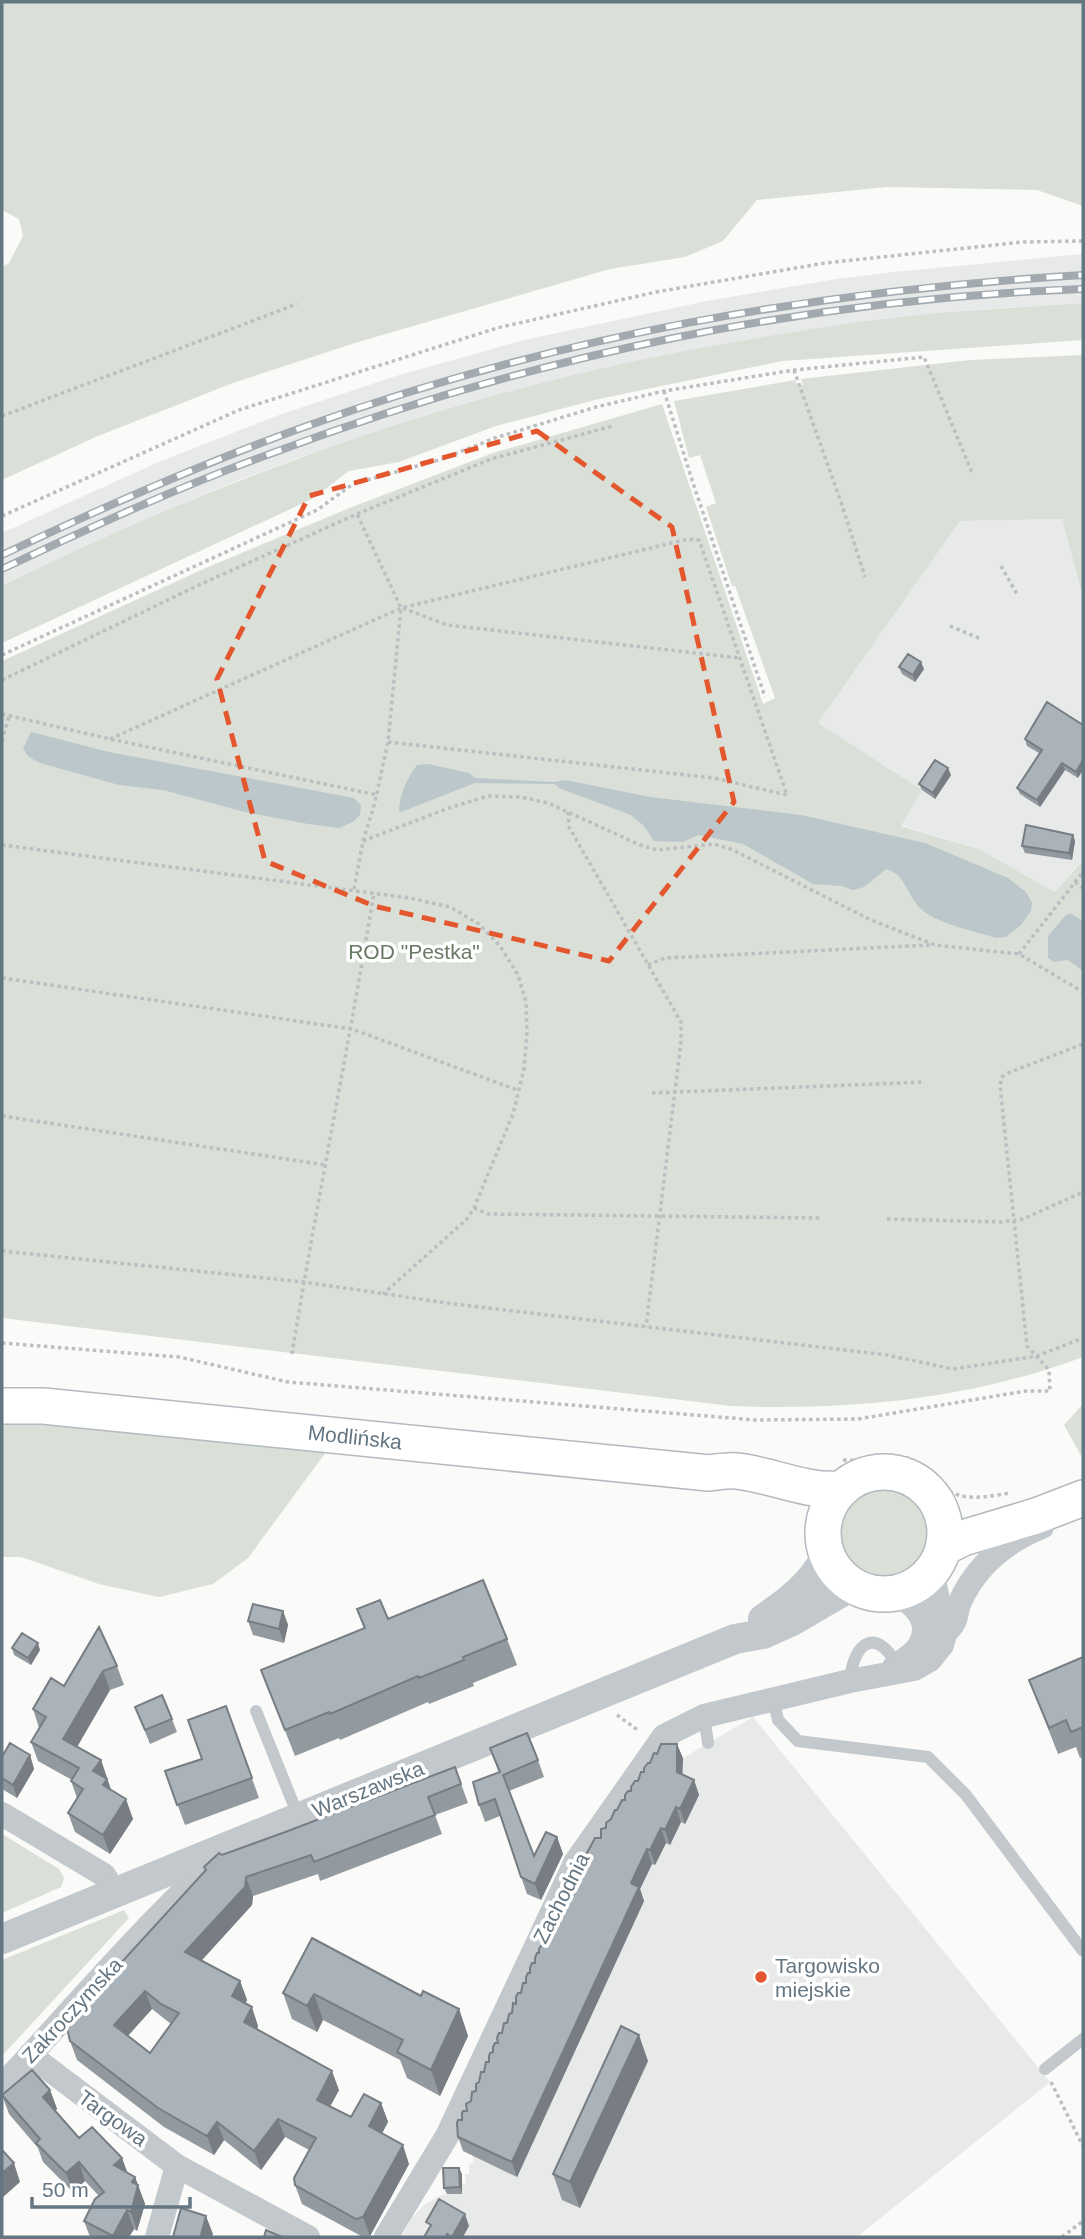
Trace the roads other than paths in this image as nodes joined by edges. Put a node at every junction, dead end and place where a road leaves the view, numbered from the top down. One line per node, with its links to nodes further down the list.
1 (2, 1406): 2 (main road, Modlińska)
2 (709, 1473): 3 (main road, Modlińska); 6 (main road, Modlińska)
3 (847, 1475): 5 (main road); 6 (main road)
4 (1083, 1499): 5 (main road); 7 (main road); 10 (street, Zachodnia)
5 (939, 1507): 7 (main road)
6 (824, 1544): 8 (main road); 11 (street, Warszawska)
7 (936, 1562): 9 (main road); 10 (street)
8 (852, 1586): 9 (main road); 11 (street, Warszawska)
9 (894, 1594): 12 (street)
10 (945, 1634): 12 (street, Zachodnia)
11 (734, 1639): 18 (street, Warszawska)
12 (892, 1669): 13 (street, Zachodnia)
13 (773, 1699): 15 (street, Zachodnia); 24 (lane)
14 (256, 1711): 18 (lane)
15 (704, 1716): 16 (lane); 32 (street, Zachodnia)
16 (708, 1743)
17 (2, 1814): 21 (street)
18 (299, 1818): 19 (street, Warszawska)
19 (234, 1844): 20 (street, Warszawska); 22 (street, Zakroczymska)
20 (149, 1879): 21 (street, Warszawska); 22 (street, Zakroczymska)
21 (115, 1893): 23 (street, Warszawska)
22 (143, 1933): 26 (street, Zakroczymska)
23 (2, 1939)
24 (1083, 1951)
25 (1083, 2039): 27 (lane)
26 (30, 2055): 28 (street, Zakroczymska); 29 (street, Targowa)
27 (1045, 2069)
28 (2, 2086)
29 (177, 2165): 30 (street); 31 (street, Targowa)
30 (157, 2237)
31 (308, 2237)
32 (386, 2237)

